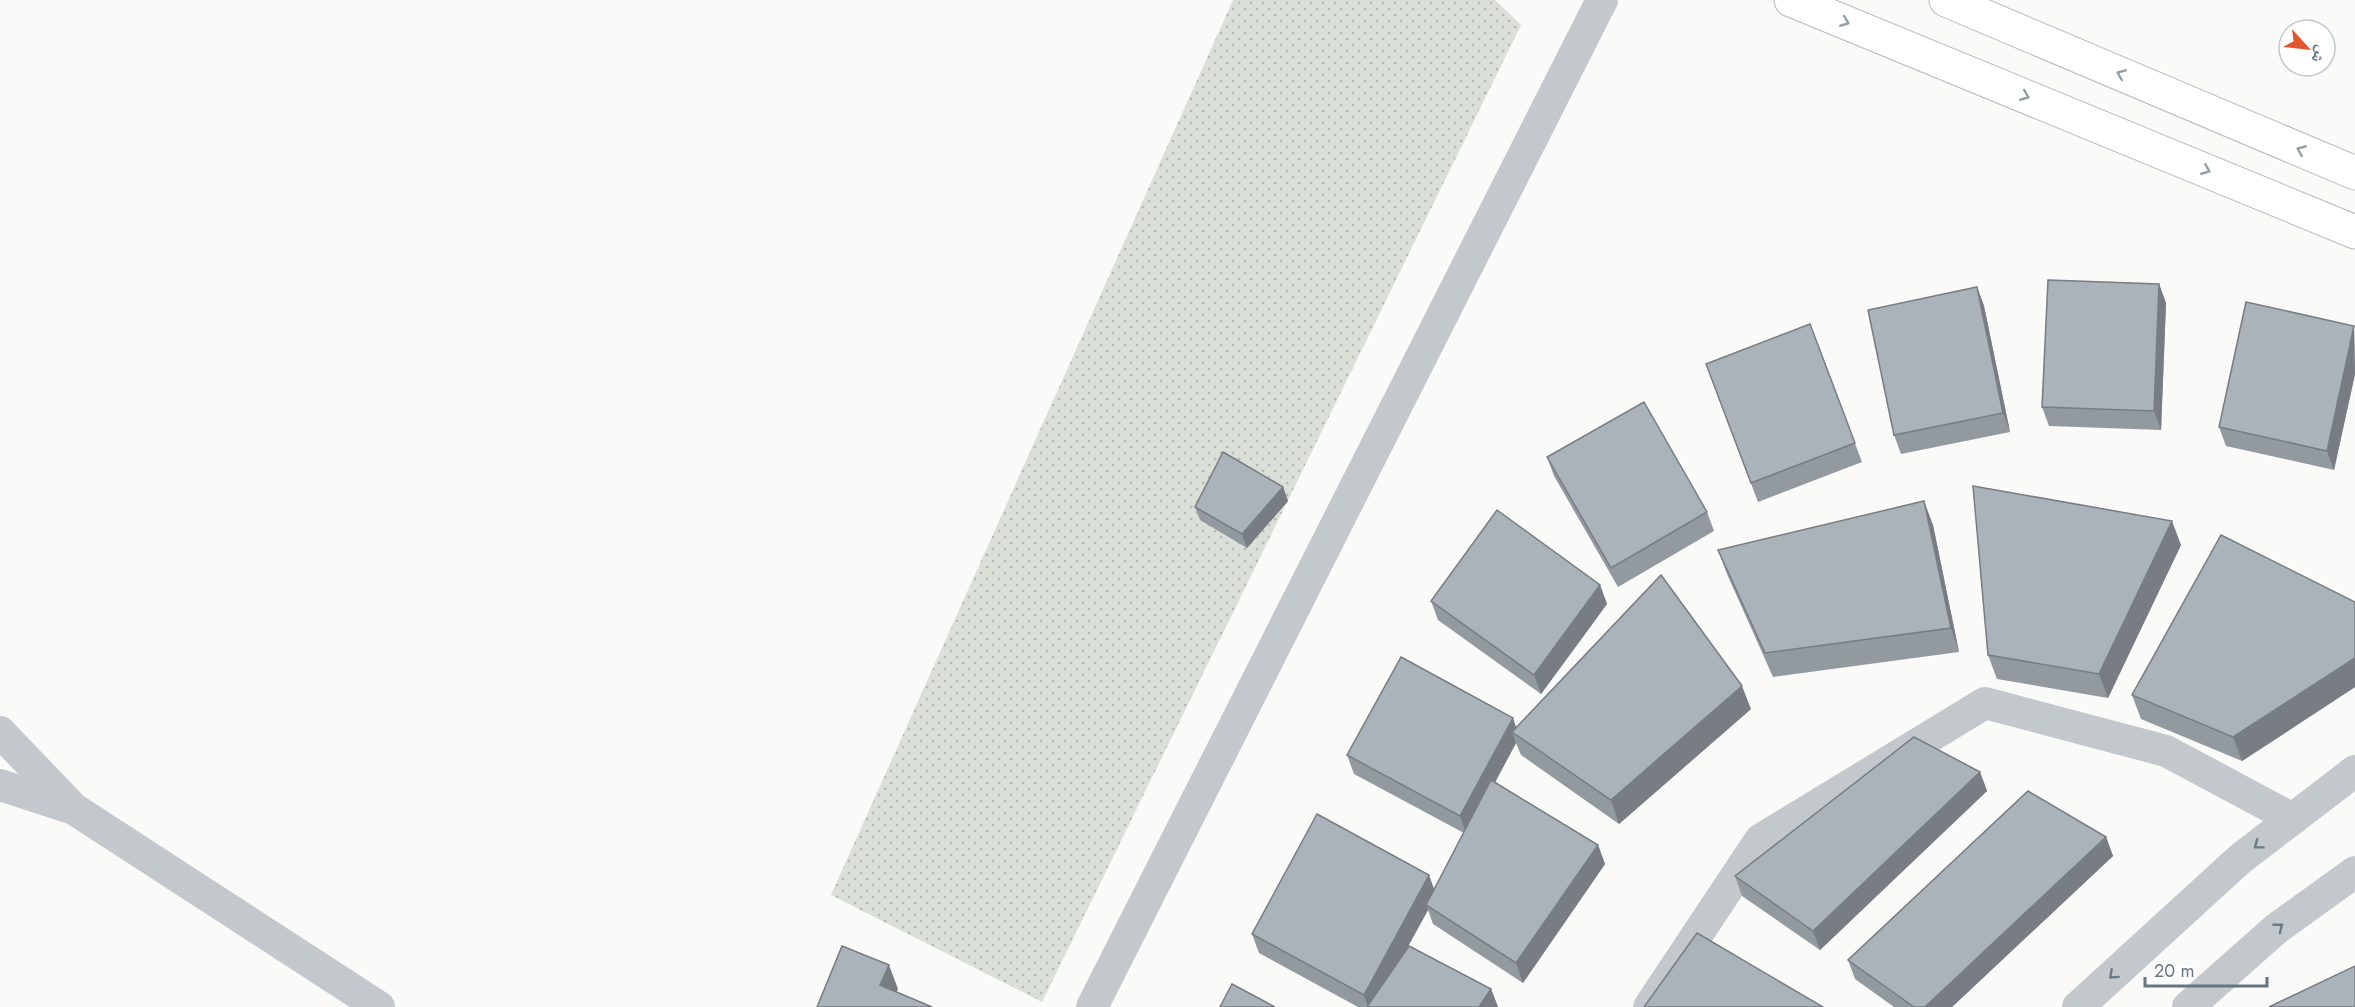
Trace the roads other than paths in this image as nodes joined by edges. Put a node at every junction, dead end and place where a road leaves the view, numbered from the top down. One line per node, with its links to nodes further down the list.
1 (1602, 0): 13 (street)
2 (1791, 0): 5 (main road, one-way to 5)
3 (1946, 0): 4 (main road, one-way to 3)
4 (2355, 172)
5 (2355, 232)
6 (0, 732): 9 (street)
7 (2355, 771): 10 (street)
8 (0, 785): 9 (street)
9 (74, 809): 12 (street)
10 (2293, 819): 14 (street); 15 (street, one-way to 15)
11 (2355, 872): 16 (street, one-way to 11)
12 (379, 1007)
13 (1092, 1007)
14 (1649, 1007)
15 (2078, 1007)
16 (2187, 1007)

